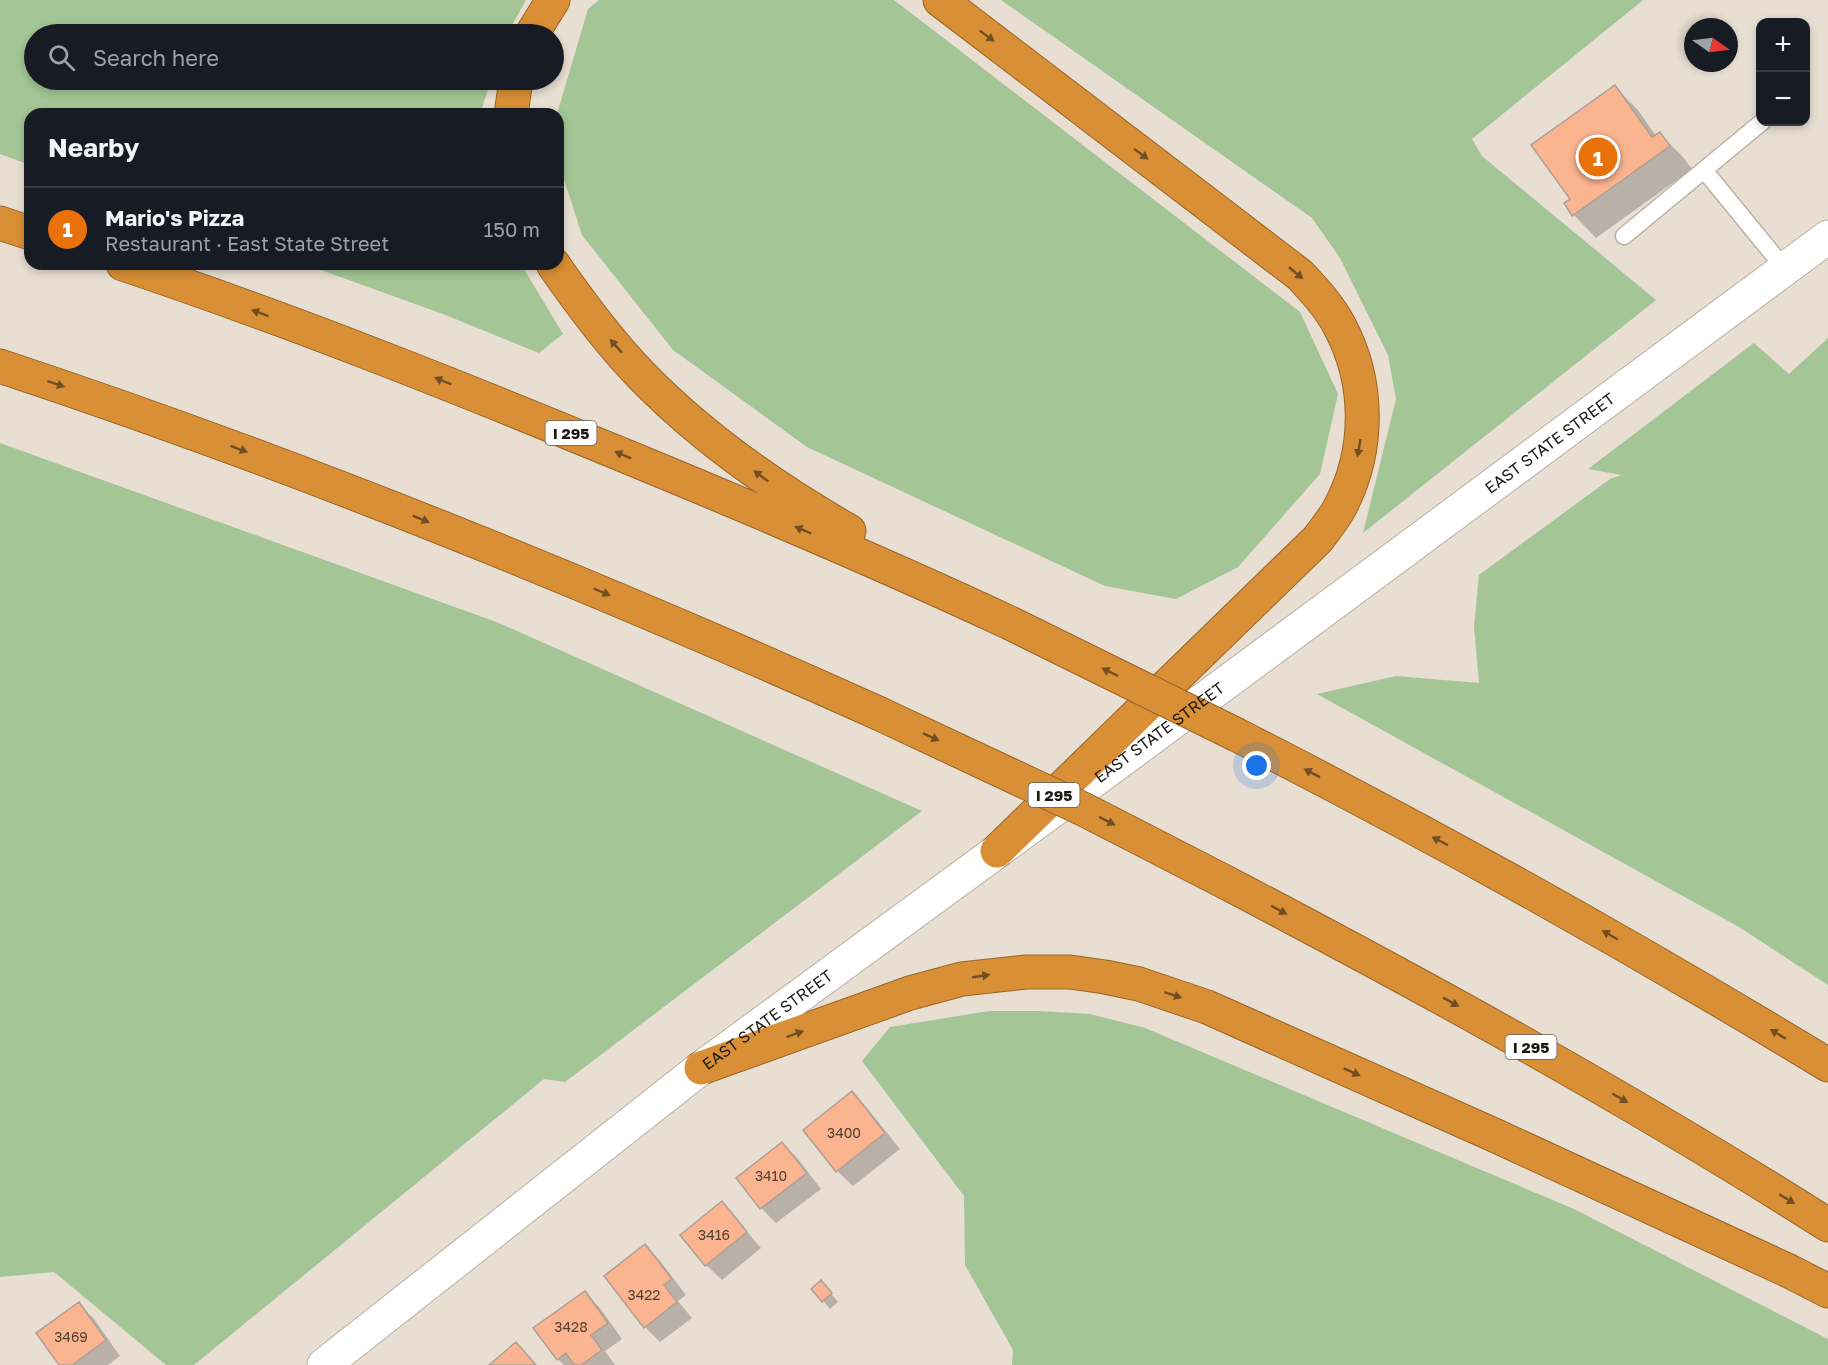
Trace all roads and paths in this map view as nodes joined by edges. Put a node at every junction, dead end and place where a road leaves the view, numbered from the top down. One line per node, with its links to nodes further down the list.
1 (553, 0): 3 (highway)
2 (940, 0): 17 (highway, one-way to 17)
3 (538, 24)
4 (515, 90): 5 (highway)
5 (512, 108)
6 (1757, 126): 7 (lane)
7 (1704, 170): 10 (lane); 12 (lane)
8 (0, 223): 9 (highway)
9 (24, 231)
10 (1624, 236)
11 (1828, 237): 12 (street, EAST STATE STREET)
12 (1785, 269): 17 (street, EAST STATE STREET)
13 (140, 270): 16 (highway, I 295, one-way to 13)
14 (557, 270): 16 (highway, one-way to 14)
15 (0, 366): 20 (highway, I 295, one-way to 20, bridge)
16 (1010, 623): 18 (highway, I 295, one-way to 16, bridge)
17 (997, 851): 19 (street, EAST STATE STREET)
18 (1828, 1065)
19 (701, 1068): 21 (highway, one-way to 21); 22 (street, EAST STATE STREET)
20 (1828, 1225)
21 (1828, 1291)
22 (324, 1365)

